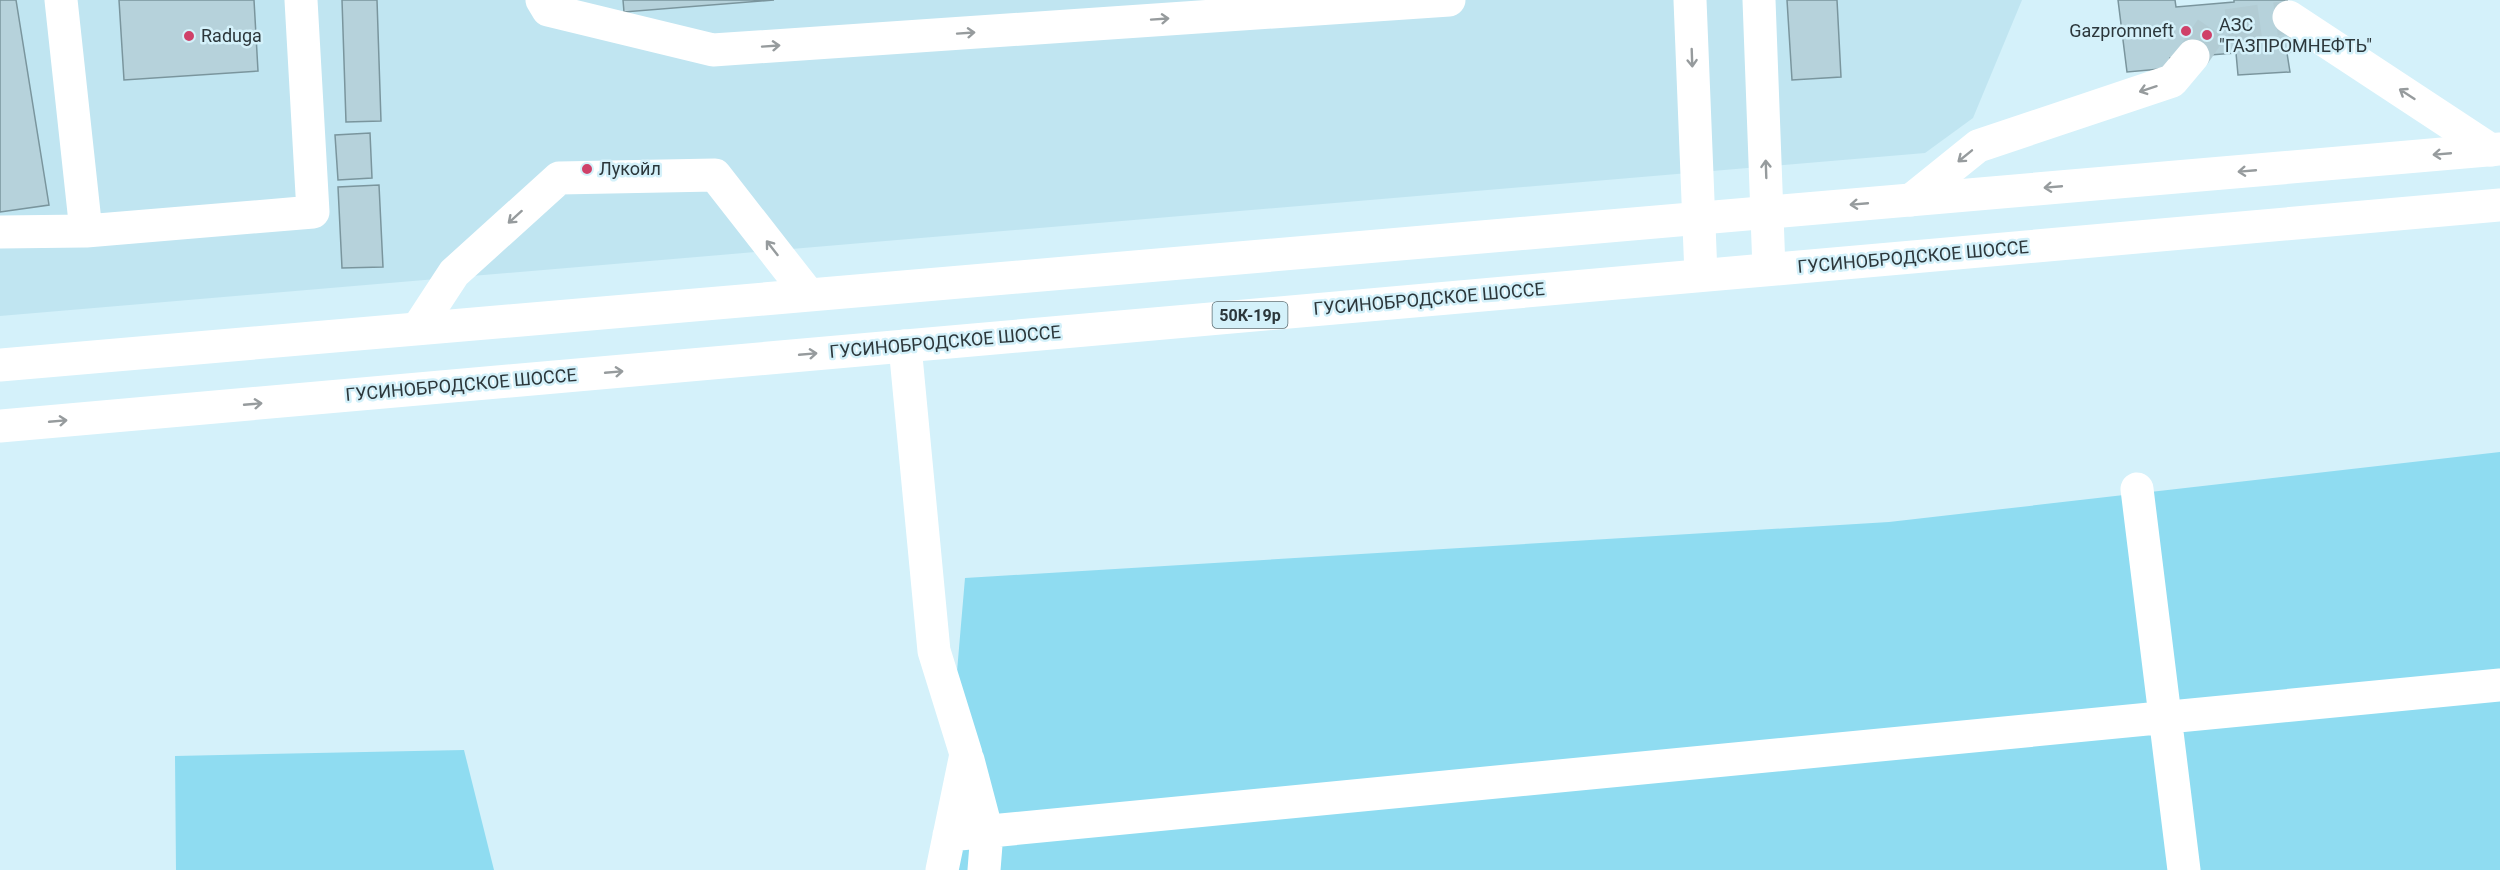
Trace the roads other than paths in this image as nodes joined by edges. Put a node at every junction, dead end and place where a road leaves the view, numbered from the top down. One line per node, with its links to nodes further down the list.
1 (61, 0): 14 (main road)
2 (301, 0): 14 (main road)
3 (542, 0): 4 (main road, one-way to 4)
4 (1449, 0)
5 (1690, 0): 13 (main road, one-way to 13)
6 (1759, 0): 12 (main road, one-way to 6)
7 (2289, 17): 9 (main road, one-way to 7)
8 (2193, 56): 10 (main road, one-way to 10)
9 (2495, 149): 10 (main road, one-way to 10)
10 (1911, 200): 12 (main road, one-way to 12)
11 (2500, 205): 16 (main road, ГУСИНОБРОДСКОЕ ШОССЕ / 50К-19р)
12 (1768, 212): 13 (main road); 16 (main road)
13 (1697, 218): 17 (main road); 18 (main road)
14 (86, 231): 15 (main road)
15 (0, 232)
16 (1769, 269): 17 (main road, ГУСИНОБРОДСКОЕ ШОССЕ / 50К-19р)
17 (1701, 275): 20 (main road, ГУСИНОБРОДСКОЕ ШОССЕ / 50К-19р)
18 (808, 294): 19 (main road); 19 (main road, one-way to 19)
19 (418, 328): 21 (main road)
20 (905, 346): 22 (main road, ГУСИНОБРОДСКОЕ ШОССЕ / 50К-19р, one-way to 20); 26 (main road)
21 (0, 364)
22 (0, 426)
23 (2137, 489): 25 (main road)
24 (2500, 685): 25 (main road)
25 (2166, 718): 27 (main road); 31 (main road)
26 (966, 754): 27 (main road); 28 (main road)
27 (987, 832): 28 (main road); 30 (main road)
28 (949, 836): 29 (main road)
29 (942, 870)
30 (984, 870)
31 (2184, 870)

